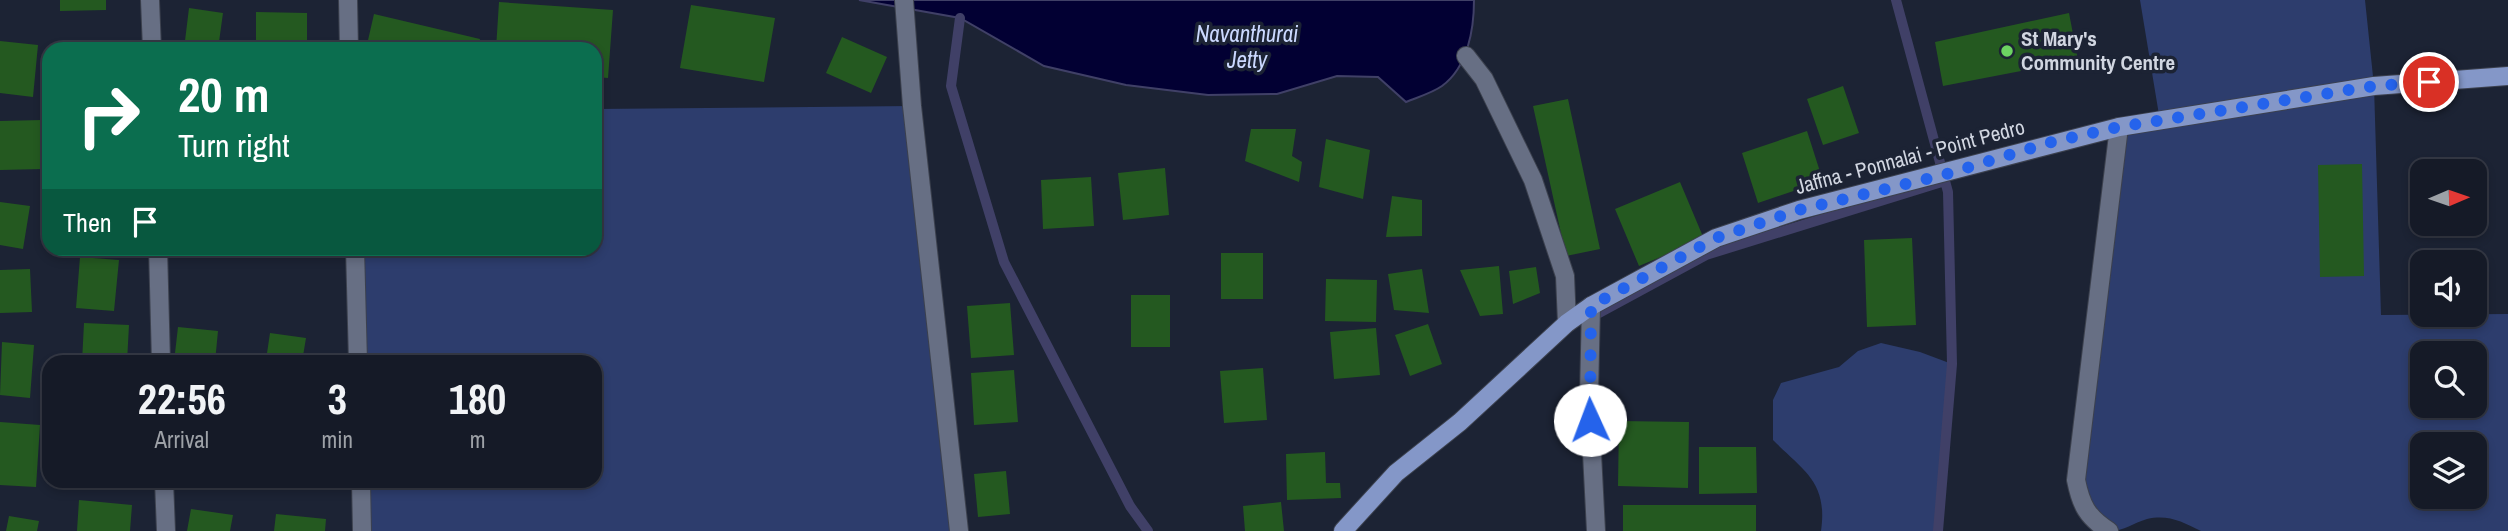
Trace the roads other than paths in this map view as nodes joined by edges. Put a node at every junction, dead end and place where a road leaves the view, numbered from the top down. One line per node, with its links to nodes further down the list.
1 (150, 0): 4 (street)
2 (348, 0): 5 (street)
3 (904, 0): 19 (street)
4 (152, 42)
5 (349, 42)
6 (1466, 56): 12 (street)
7 (2508, 76): 8 (main road, Jaffna - Ponnalai - Point Pedro)
8 (2119, 127): 11 (main road, Jaffna - Ponnalai - Point Pedro); 22 (street)
9 (158, 256): 13 (street)
10 (355, 256): 14 (street)
11 (1591, 306): 12 (main road, Jaffna - Ponnalai - Point Pedro); 21 (street)
12 (1567, 323): 20 (main road, Jaffna - Ponnalai - Point Pedro)
13 (161, 355)
14 (358, 355)
15 (164, 488): 17 (street)
16 (361, 488): 18 (street)
17 (166, 531)
18 (362, 531)
19 (959, 531)
20 (1343, 531)
21 (1596, 531)
22 (2109, 531)

